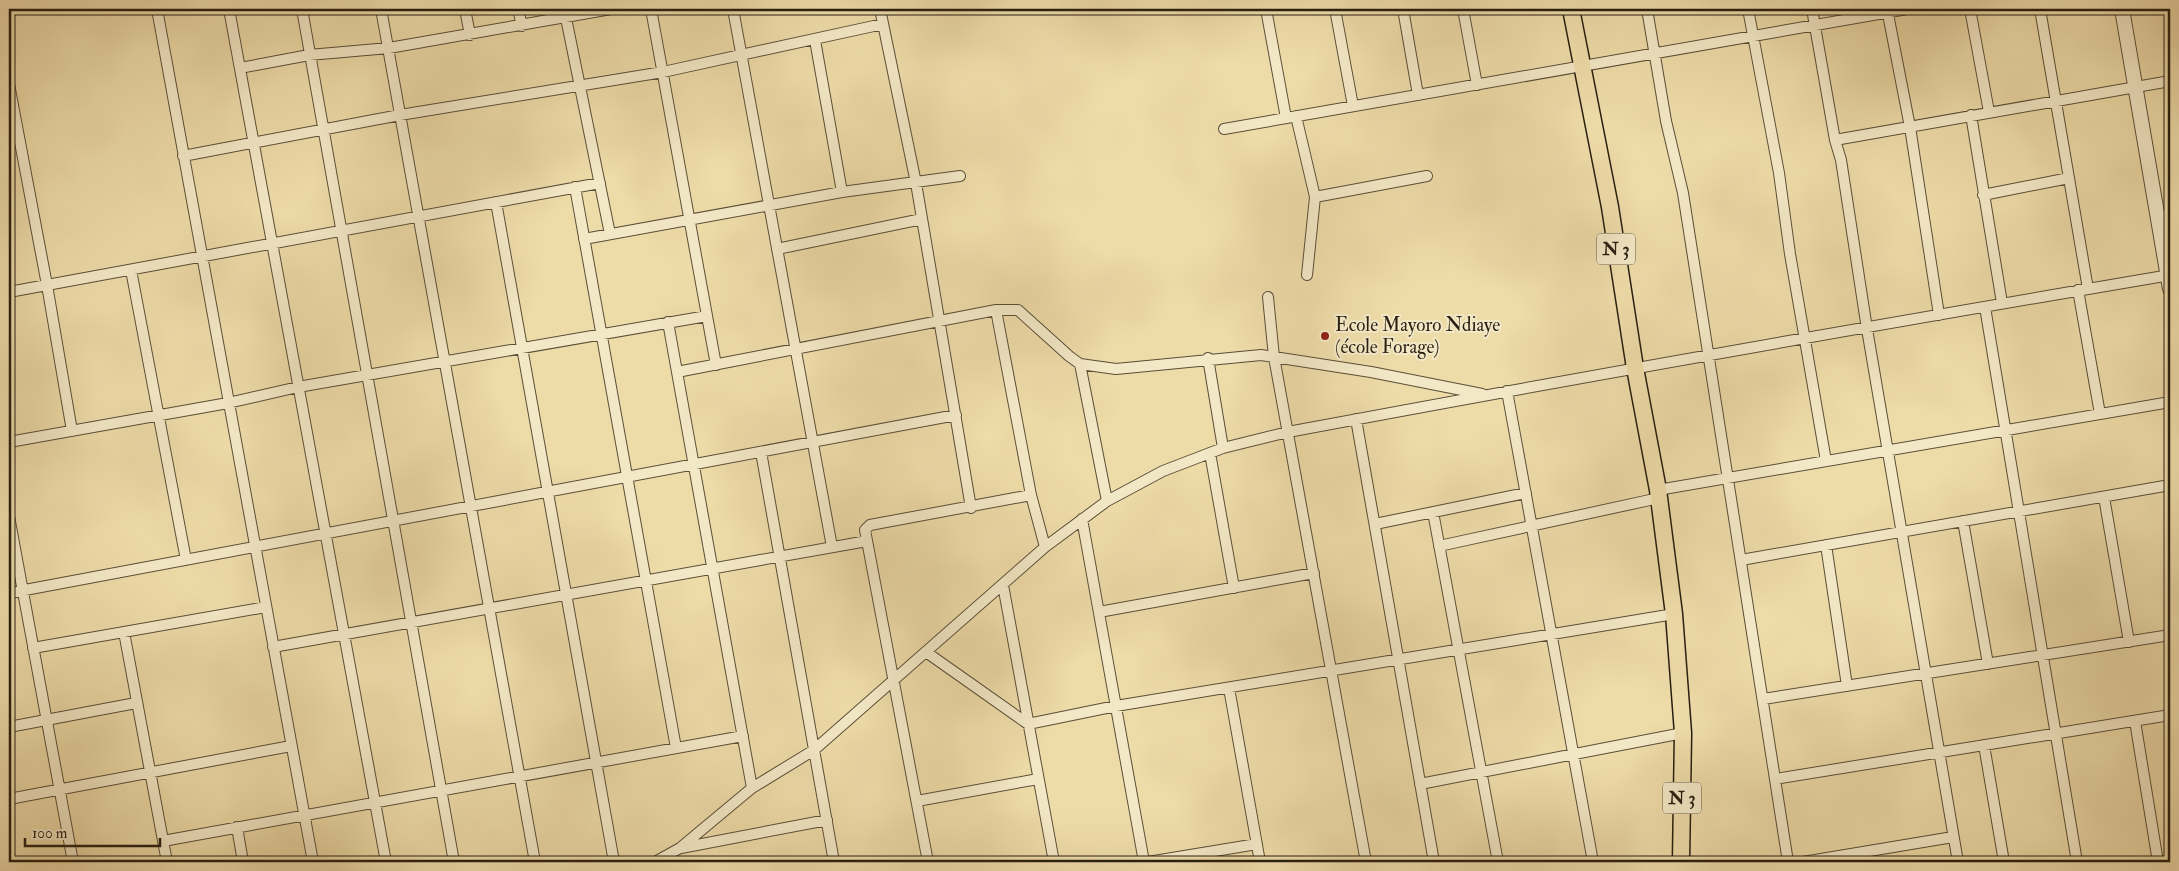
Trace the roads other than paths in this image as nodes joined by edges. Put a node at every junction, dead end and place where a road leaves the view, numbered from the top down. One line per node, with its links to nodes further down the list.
1 (157, 9): 56 (street)
2 (229, 9): 37 (street)
3 (302, 9): 34 (street)
4 (381, 9): 32 (street)
5 (465, 9): 29 (street)
6 (518, 9): 28 (street)
7 (611, 9): 23 (street)
8 (651, 9): 38 (street)
9 (733, 9): 35 (street)
10 (880, 9): 26 (street)
11 (1266, 9): 50 (street)
12 (1335, 9): 46 (street)
13 (1403, 9): 44 (street)
14 (1463, 9): 42 (street)
15 (1571, 9): 36 (main road, N 3)
16 (1647, 9): 33 (street)
17 (1748, 9): 30 (street)
18 (1812, 9): 27 (street)
19 (1907, 9): 24 (street)
20 (1970, 9): 47 (street)
21 (2040, 9): 45 (street)
22 (2122, 9): 43 (street)
23 (599, 10): 25 (street)
24 (1888, 10): 27 (street); 51 (street)
25 (566, 18): 28 (street); 41 (street)
26 (883, 24): 31 (street); 61 (street)
27 (1815, 25): 30 (street); 54 (street)
28 (522, 26): 29 (street)
29 (470, 34): 32 (street)
30 (1753, 36): 33 (street); 94 (street)
31 (815, 40): 35 (street); 63 (street)
32 (389, 48): 34 (street); 48 (street)
33 (1654, 53): 36 (street); 97 (street)
34 (309, 55): 37 (street); 53 (street)
35 (742, 56): 38 (street); 67 (street)
36 (1581, 66): 42 (street); 103 (main road, N 3)
37 (240, 68): 55 (street)
38 (663, 72): 41 (street); 70 (street)
39 (2170, 81): 43 (street)
40 (9, 84): 80 (street)
41 (579, 84): 48 (street); 60 (street)
42 (1477, 84): 44 (street)
43 (2135, 87): 45 (street); 79 (street)
44 (1418, 95): 46 (street)
45 (2056, 100): 47 (street); 59 (street)
46 (1353, 106): 50 (street)
47 (1988, 112): 49 (street)
48 (400, 115): 53 (street); 68 (street)
49 (1971, 115): 51 (street); 64 (street)
50 (1291, 117): 52 (street); 65 (street)
51 (1910, 127): 54 (street); 88 (street)
52 (1224, 129)
53 (322, 130): 55 (street); 71 (street)
54 (1834, 140): 92 (street)
55 (254, 144): 56 (street); 74 (street)
56 (183, 156): 76 (street)
57 (960, 176): 61 (street)
58 (1427, 176): 65 (street)
59 (2069, 178): 64 (street); 82 (street)
60 (600, 183): 62 (street); 72 (street)
61 (916, 183): 63 (street); 69 (street)
62 (575, 187): 66 (street); 73 (street)
63 (842, 192): 67 (street)
64 (1983, 195): 85 (street)
65 (1315, 197): 78 (street)
66 (496, 202): 68 (street); 96 (street)
67 (769, 205): 70 (street); 75 (street)
68 (419, 216): 71 (street); 100 (street)
69 (922, 218): 75 (street); 90 (street)
70 (689, 220): 72 (street); 89 (street)
71 (340, 231): 74 (street); 105 (street)
72 (610, 234): 73 (street)
73 (584, 239): 93 (street)
74 (272, 244): 76 (street); 106 (street)
75 (778, 249): 95 (street)
76 (202, 257): 77 (street); 110 (street)
77 (131, 270): 80 (street); 112 (street)
78 (1307, 275)
79 (2169, 275): 81 (street); 82 (street)
80 (47, 285): 83 (street); 116 (street)
81 (2170, 289)
82 (2083, 290): 85 (street); 111 (street)
83 (9, 292)
84 (1268, 297): 98 (street)
85 (2002, 303): 86 (street)
86 (1985, 306): 88 (street); 115 (street)
87 (996, 310): 90 (street); 102 (street); 132 (street)
88 (1939, 315): 92 (street)
89 (707, 316): 91 (street); 101 (street)
90 (939, 321): 95 (street); 113 (street)
91 (668, 322): 93 (street); 104 (street)
92 (1867, 329): 94 (street); 121 (street)
93 (602, 334): 96 (street); 126 (street)
94 (1804, 338): 97 (street); 124 (street)
95 (796, 348): 101 (street); 119 (street)
96 (522, 349): 100 (street); 129 (street)
97 (1707, 354): 103 (street); 127 (street)
98 (1274, 357): 99 (street); 108 (street); 117 (street)
99 (1208, 358): 102 (street); 120 (street)
100 (445, 362): 105 (street); 135 (street)
101 (716, 364): 104 (street)
102 (1080, 364): 134 (street)
103 (1635, 368): 107 (street); 131 (main road, N 3)
104 (677, 372): 125 (street)
105 (366, 376): 106 (street); 141 (street)
106 (298, 387): 110 (street); 146 (street)
107 (1507, 391): 108 (street); 130 (street)
108 (1488, 395): 114 (street)
109 (2170, 402): 111 (street)
110 (228, 403): 112 (street); 150 (street)
111 (2100, 414): 115 (street)
112 (159, 415): 116 (street); 154 (street)
113 (956, 415): 119 (street); 136 (street)
114 (1356, 420): 117 (street); 143 (street)
115 (2006, 430): 121 (street); 138 (street)
116 (72, 431): 118 (street)
117 (1288, 432): 120 (street); 157 (street)
118 (9, 442)
119 (813, 442): 122 (street); 151 (street)
120 (1223, 448): 123 (street)
121 (1888, 451): 124 (street); 145 (street)
122 (761, 452): 125 (street); 153 (street)
123 (1210, 453): 134 (street); 160 (street)
124 (1826, 461): 127 (street)
125 (694, 464): 126 (street); 156 (street)
126 (628, 477): 129 (street); 158 (street)
127 (1729, 478): 131 (street); 155 (street)
128 (2170, 486): 133 (street)
129 (548, 492): 135 (street); 163 (street)
130 (1526, 493): 137 (street); 144 (street)
131 (1658, 494): 144 (street); 167 (main road, N 3)
132 (1031, 495): 136 (street); 152 (street)
133 (2104, 497): 138 (street); 173 (street)
134 (1107, 501): 140 (street)
135 (471, 506): 141 (street); 165 (street)
136 (971, 508): 147 (street)
137 (1433, 512): 143 (street); 149 (street)
138 (2019, 512): 142 (street); 178 (street)
139 (9, 516): 161 (street)
140 (1082, 518): 152 (street); 166 (street)
141 (393, 521): 146 (street); 168 (street)
142 (1963, 521): 145 (street); 180 (street)
143 (1374, 524): 179 (street)
144 (1532, 527): 149 (street); 171 (street)
145 (1901, 532): 148 (street); 182 (street)
146 (325, 534): 150 (street); 170 (street)
147 (867, 541): 151 (street); 183 (street)
148 (1826, 545): 155 (street); 184 (street)
149 (1439, 546): 176 (street)
150 (255, 547): 154 (street); 164 (street)
151 (832, 547): 153 (street)
152 (1045, 547): 159 (street)
153 (780, 556): 156 (street); 200 (street)
154 (186, 560): 161 (street)
155 (1741, 560): 186 (street)
156 (712, 568): 158 (street); 196 (street)
157 (1314, 574): 160 (street); 181 (street)
158 (646, 580): 163 (street); 199 (street)
159 (1003, 585): 177 (street); 192 (street)
160 (1234, 588): 166 (street)
161 (22, 591): 162 (street); 175 (street)
162 (9, 593)
163 (566, 595): 165 (street); 203 (street)
164 (266, 607): 169 (street); 174 (street)
165 (489, 608): 168 (street); 206 (street)
166 (1099, 612): 188 (street)
167 (1674, 614): 171 (street); 194 (main road, N 3)
168 (411, 623): 170 (street); 212 (street)
169 (124, 632): 175 (street); 187 (street)
170 (344, 635): 174 (street); 215 (street)
171 (1552, 635): 176 (street); 202 (street)
172 (2170, 635): 173 (street)
173 (2129, 642): 178 (street)
174 (273, 647): 198 (street)
175 (33, 648): 190 (street)
176 (1459, 650): 179 (street); 204 (street)
177 (926, 652): 183 (street); 192 (street)
178 (2042, 656): 180 (street); 195 (street)
179 (1399, 660): 181 (street); 209 (street)
180 (1988, 664): 182 (street)
181 (1331, 671): 185 (street); 237 (street)
182 (1926, 674): 184 (street); 201 (street)
183 (894, 680): 200 (street); 214 (street)
184 (1848, 686): 186 (street)
185 (1229, 688): 188 (street); 221 (street)
186 (1763, 699): 208 (street)
187 (136, 703): 190 (street); 205 (street)
188 (1116, 706): 192 (street); 235 (street)
189 (2170, 715): 191 (street)
190 (46, 719): 193 (street); 211 (street)
191 (2135, 720): 195 (street); 247 (street)
192 (1028, 724): 207 (street)
193 (9, 727)
194 (1682, 733): 202 (street); 241 (main road, N 3)
195 (2056, 733): 197 (street); 246 (street)
196 (743, 736): 199 (street); 210 (street)
197 (1984, 745): 201 (street); 245 (street)
198 (291, 746): 205 (street); 216 (street)
199 (676, 748): 203 (street)
200 (814, 750): 210 (street); 217 (street)
201 (1939, 752): 208 (street); 219 (street)
202 (1574, 754): 204 (street); 240 (street)
203 (596, 763): 206 (street); 230 (street)
204 (1482, 772): 209 (street); 239 (street)
205 (150, 773): 211 (street); 220 (street)
206 (520, 776): 212 (street); 229 (street)
207 (1038, 779): 214 (street); 234 (street)
208 (1775, 779): 242 (street)
209 (1420, 784): 238 (street)
210 (752, 788): 222 (street)
211 (59, 790): 213 (street); 223 (street)
212 (441, 791): 215 (street); 228 (street)
213 (9, 799)
214 (917, 801): 233 (street)
215 (375, 803): 216 (street); 227 (street)
216 (304, 815): 218 (street); 226 (street)
217 (827, 820): 222 (street); 232 (street)
218 (237, 827): 220 (street); 225 (street)
219 (1953, 837): 243 (street); 244 (street)
220 (163, 841): 224 (street)
221 (1257, 844): 235 (street); 236 (street)
222 (680, 848): 231 (street)
223 (73, 862)
224 (167, 862)
225 (243, 862)
226 (312, 862)
227 (386, 862)
228 (454, 862)
229 (535, 862)
230 (614, 862)
231 (655, 862)
232 (834, 862)
233 (928, 862)
234 (1054, 862)
235 (1146, 862)
236 (1260, 862)
237 (1366, 862)
238 (1434, 862)
239 (1498, 862)
240 (1593, 862)
241 (1681, 862)
242 (1788, 862)
243 (1803, 862)
244 (1958, 862)
245 (2004, 862)
246 (2077, 862)
247 (2158, 862)

